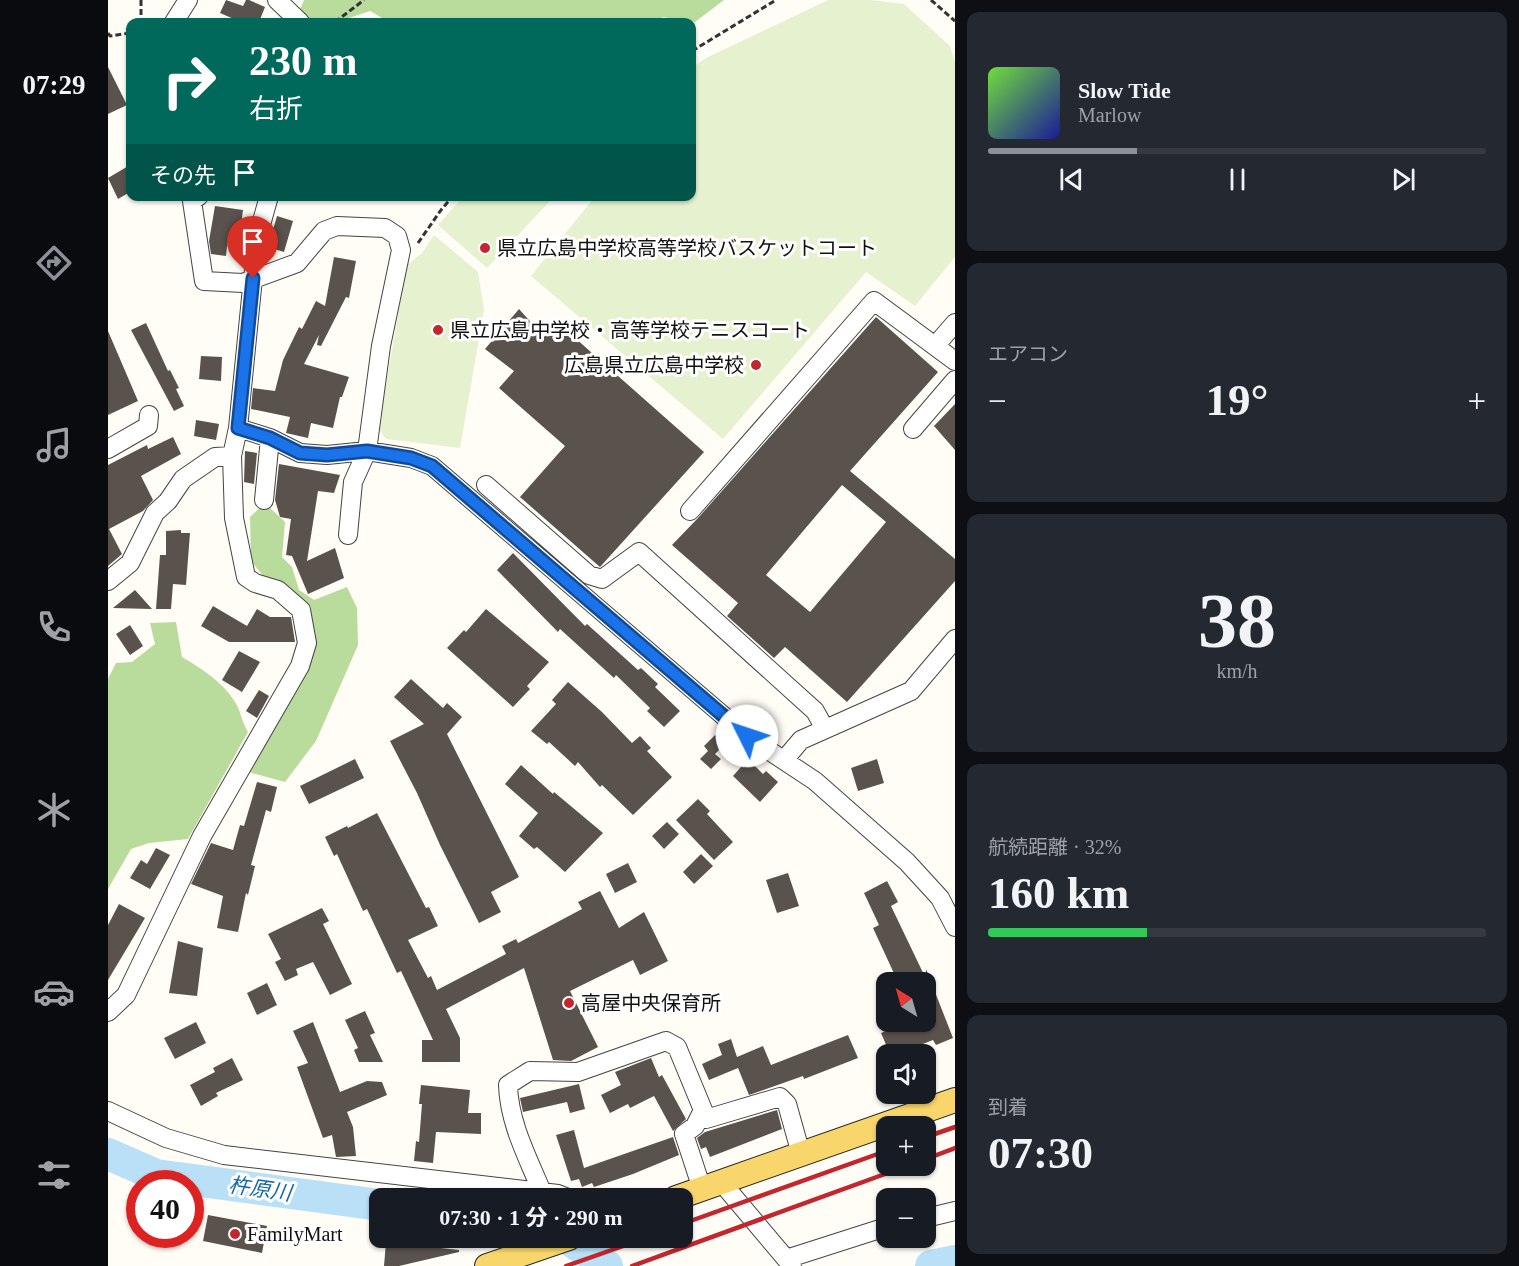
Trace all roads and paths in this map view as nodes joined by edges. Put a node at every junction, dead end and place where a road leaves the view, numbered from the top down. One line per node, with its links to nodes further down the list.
1 (141, 0): 7 (path)
2 (188, 0): 8 (street)
3 (277, 0): 9 (street)
4 (364, 0): 10 (path)
5 (776, 0): 14 (path)
6 (931, 0): 11 (path)
7 (141, 18)
8 (177, 18)
9 (296, 18)
10 (339, 18)
11 (955, 21)
12 (108, 33): 13 (path)
13 (126, 34)
14 (696, 49)
15 (192, 201): 19 (street)
16 (268, 201): 19 (street)
17 (449, 201): 18 (path)
18 (401, 250): 19 (street); 29 (street)
19 (253, 278): 25 (street)
20 (955, 323): 21 (street)
21 (934, 346): 22 (street); 33 (street)
22 (955, 361)
23 (955, 380): 26 (street)
24 (149, 415): 28 (street)
25 (238, 428): 27 (street); 30 (street)
26 (912, 429)
27 (270, 438): 29 (street); 32 (street)
28 (108, 449)
29 (367, 451): 34 (street); 38 (street)
30 (232, 456): 35 (street); 40 (street)
31 (486, 485): 37 (street)
32 (264, 500)
33 (690, 511)
34 (348, 535)
35 (108, 581)
36 (955, 639): 37 (street)
37 (825, 729): 38 (street)
38 (784, 760): 39 (street)
39 (955, 927)
40 (108, 1012)
41 (955, 1100): 44 (main road)
42 (108, 1112): 46 (street)
43 (699, 1118): 44 (street); 45 (street); 47 (street)
44 (801, 1154): 45 (main road)
45 (712, 1186): 48 (main road); 53 (street)
46 (508, 1188)
47 (540, 1188)
48 (693, 1192)
49 (955, 1210): 50 (street)
50 (936, 1215)
51 (876, 1231): 53 (street)
52 (541, 1248): 54 (main road)
53 (789, 1262)
54 (487, 1266)

